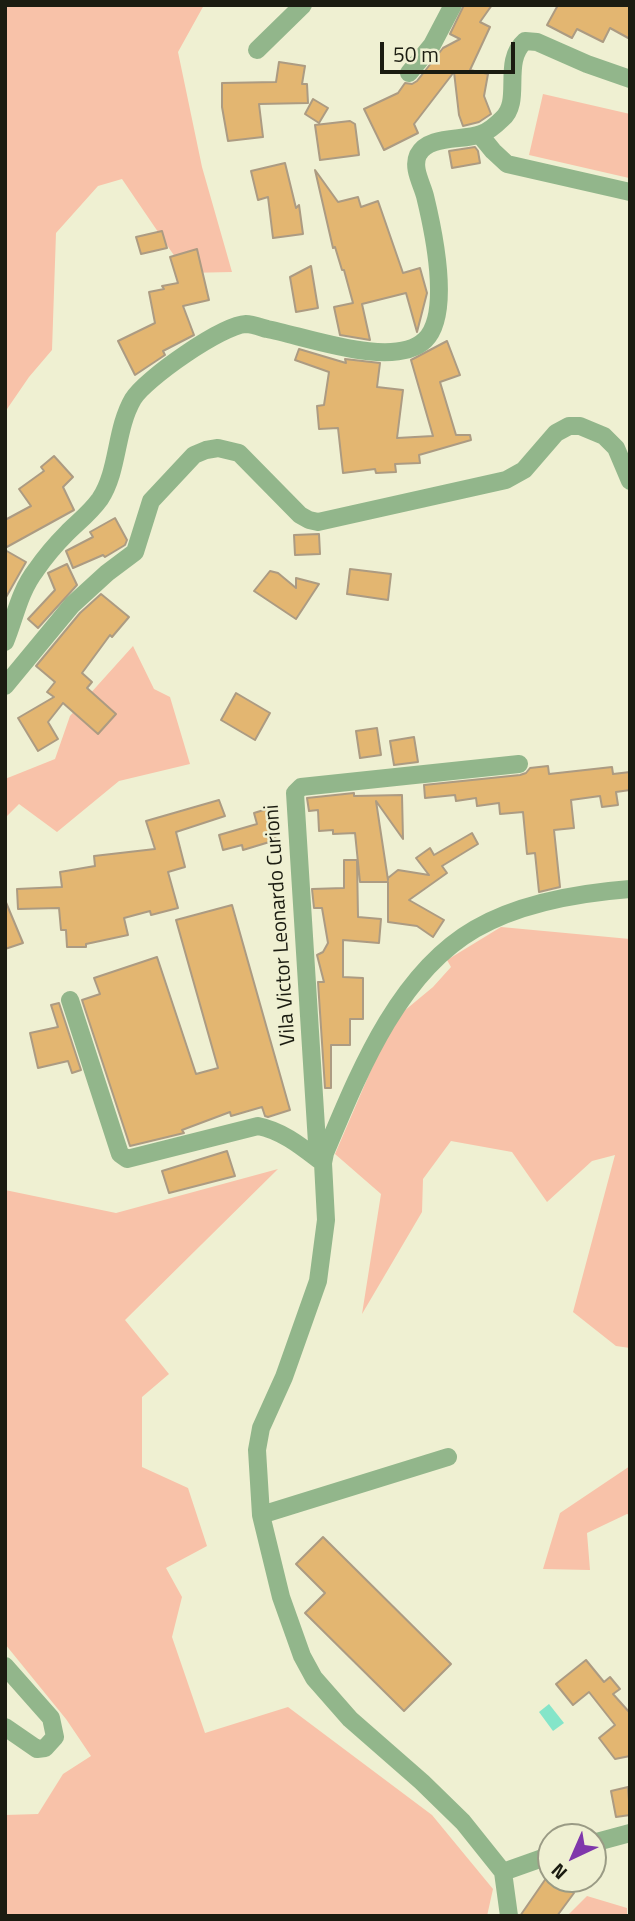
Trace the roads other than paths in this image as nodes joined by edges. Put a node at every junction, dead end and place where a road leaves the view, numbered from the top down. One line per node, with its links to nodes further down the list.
1 (303, 5): 3 (street)
2 (453, 5): 4 (street)
3 (257, 50)
4 (409, 73)
5 (630, 79): 6 (street)
6 (480, 135): 7 (street); 9 (street)
7 (630, 191)
8 (630, 481): 10 (street)
9 (5, 642)
10 (5, 686)
11 (519, 764): 14 (street, Vila Victor Leonardo Curioni)
12 (630, 890): 14 (street)
13 (70, 1000): 14 (street)
14 (324, 1158): 16 (street)
15 (448, 1457): 16 (street)
16 (261, 1515): 22 (street)
17 (5, 1666): 18 (street)
18 (5, 1727)
19 (630, 1833): 20 (street)
20 (607, 1839)
21 (537, 1860): 22 (street)
22 (503, 1872): 23 (street)
23 (509, 1916)

